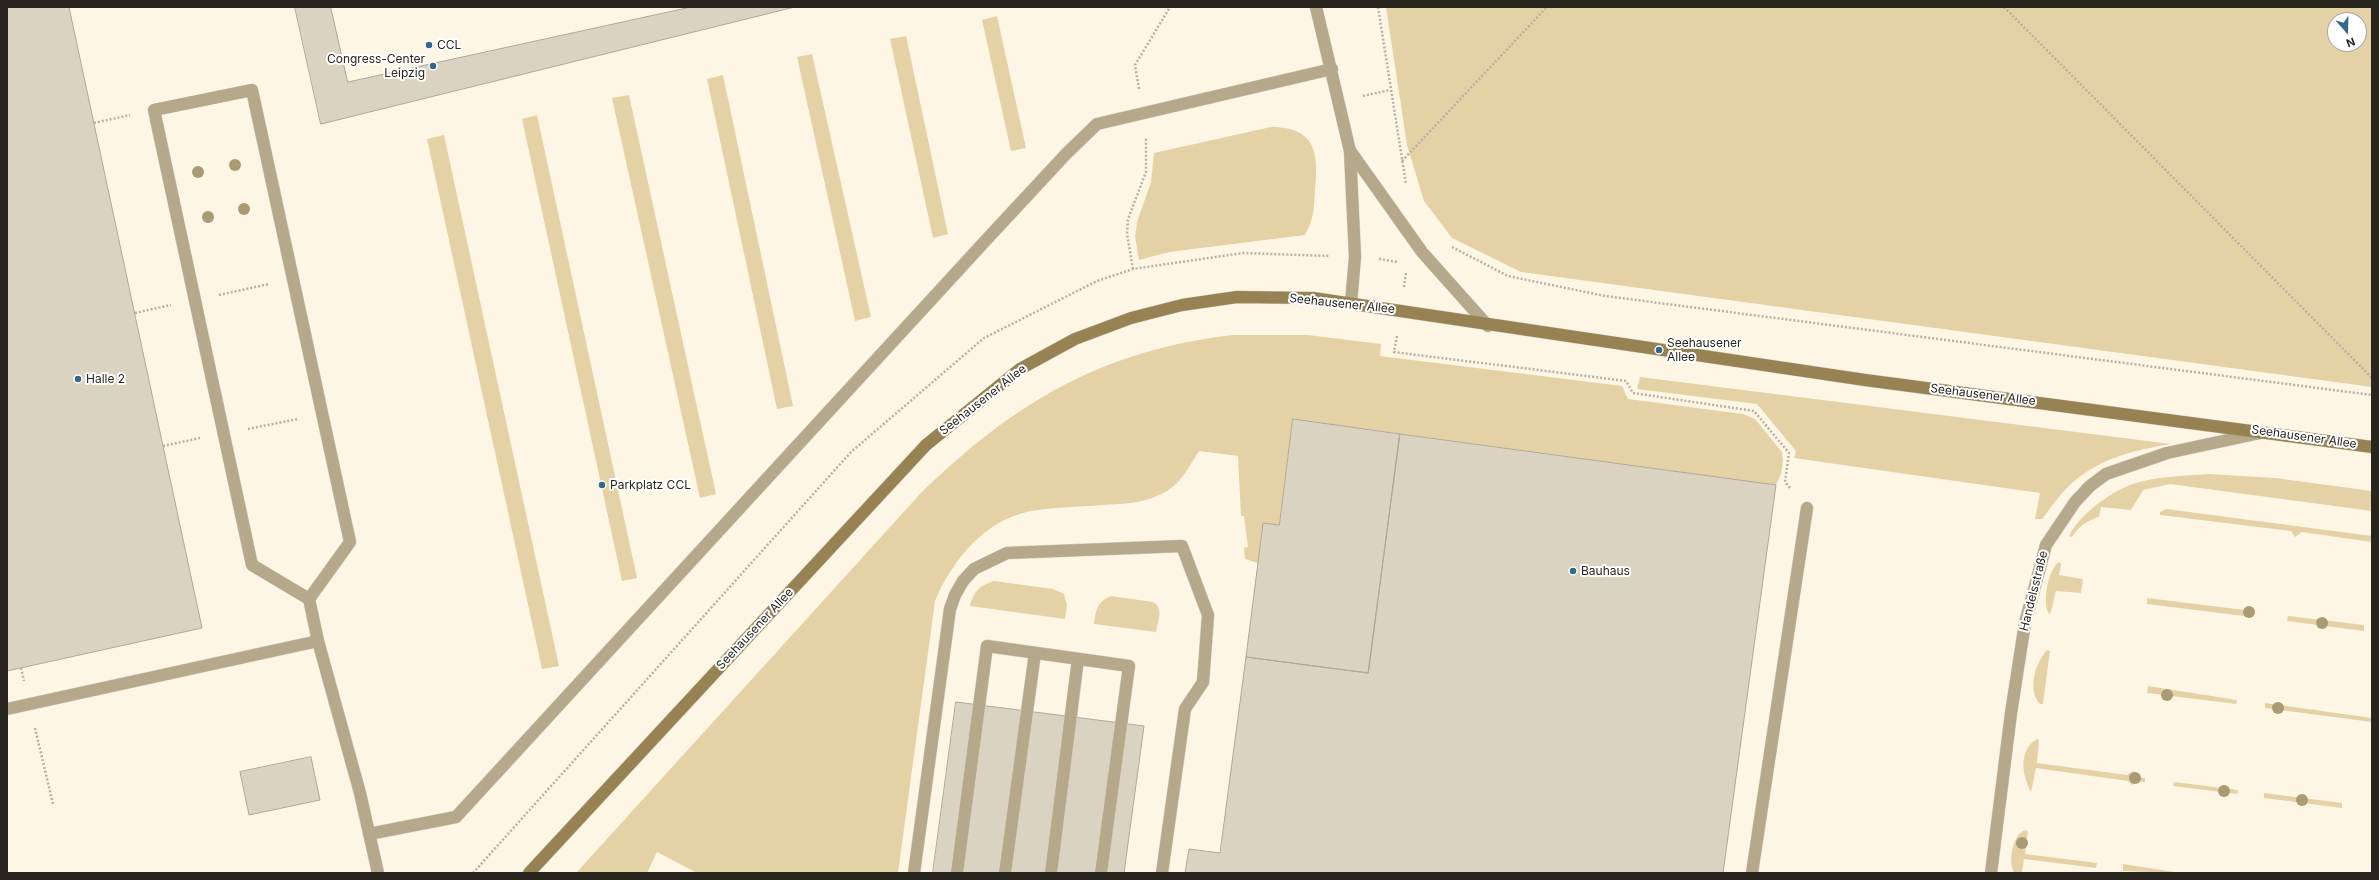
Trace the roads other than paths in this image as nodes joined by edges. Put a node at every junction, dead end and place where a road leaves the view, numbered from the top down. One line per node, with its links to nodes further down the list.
1 (1316, 7): 2 (street)
2 (1332, 70): 3 (street); 14 (street)
3 (1350, 151): 4 (street); 5 (street)
4 (1351, 303): 5 (main road, Seehausener Allee); 16 (main road, Seehausener Allee)
5 (1488, 326): 6 (main road, Seehausener Allee)
6 (2268, 432): 7 (main road, Seehausener Allee); 24 (street, Handelsstraße)
7 (2372, 447)
8 (1807, 508): 23 (street)
9 (309, 599): 9 (street); 10 (street)
10 (318, 641): 13 (street); 14 (street)
11 (1035, 653): 12 (street); 18 (street); 19 (street)
12 (1078, 659): 20 (street); 21 (street)
13 (7, 709)
14 (369, 834): 15 (street)
15 (378, 873)
16 (529, 873)
17 (914, 873): 22 (street)
18 (957, 873)
19 (1005, 873)
20 (1051, 873)
21 (1101, 873)
22 (1162, 873)
23 (1752, 873)
24 (1991, 873)

